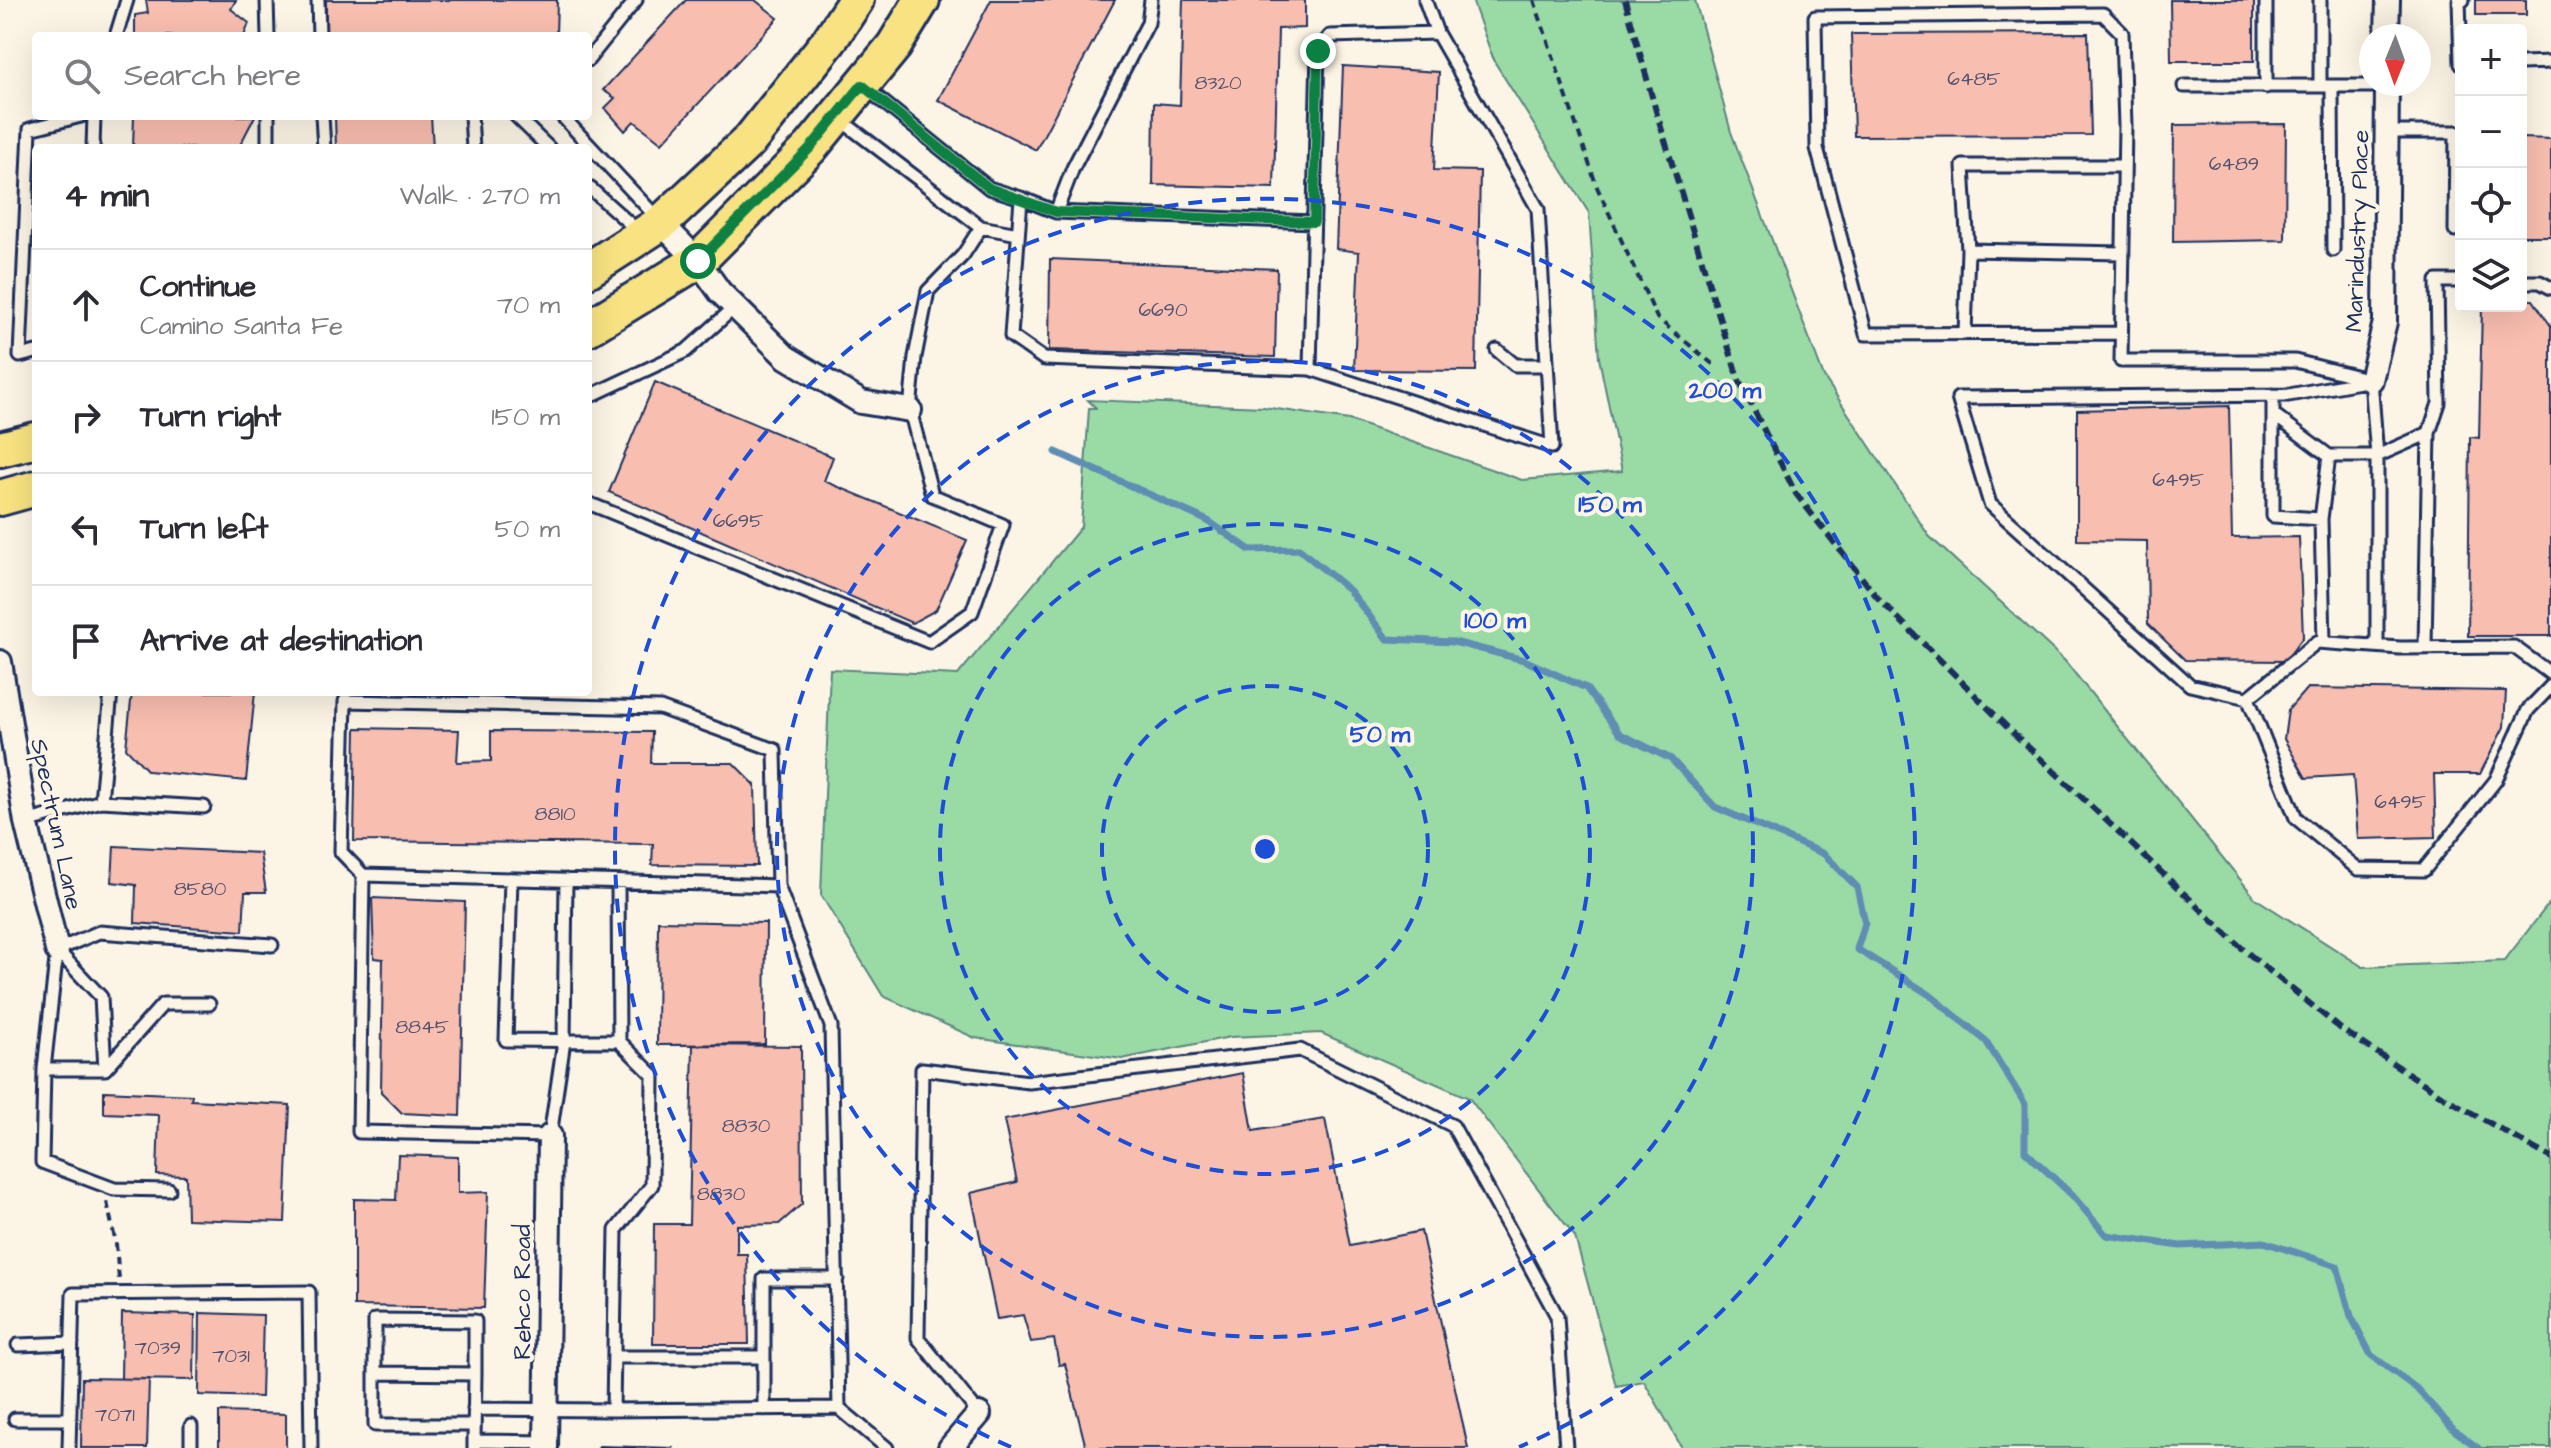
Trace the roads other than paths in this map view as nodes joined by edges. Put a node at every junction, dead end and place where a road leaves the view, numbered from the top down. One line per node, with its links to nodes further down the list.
1 (127, 0): 15 (lane)
2 (267, 0): 16 (lane)
3 (318, 0): 17 (lane)
4 (636, 0): 19 (lane)
5 (856, 0): 51 (main road)
6 (922, 0): 22 (main road)
7 (1151, 0): 48 (lane)
8 (1425, 0): 18 (lane)
9 (2266, 0): 26 (lane)
10 (2320, 0): 25 (lane)
11 (2388, 0): 13 (street)
12 (2463, 0): 14 (lane)
13 (2387, 24)
14 (2459, 24)
15 (117, 32)
16 (268, 32)
17 (319, 32)
18 (1437, 33): 49 (lane); 67 (lane)
19 (592, 55)
20 (2551, 62): 21 (lane)
21 (2527, 63)
22 (862, 85): 28 (main road); 47 (lane)
23 (2359, 85): 25 (lane)
24 (2184, 86): 26 (lane)
25 (2326, 86): 26 (lane); 54 (lane)
26 (2266, 87)
27 (2387, 96): 36 (street, Marindustry Place)
28 (836, 117): 50 (lane); 56 (main road)
29 (65, 120): 66 (lane)
30 (94, 120): 37 (lane)
31 (268, 120): 38 (lane)
32 (322, 120): 39 (lane)
33 (471, 120): 40 (lane)
34 (520, 120): 41 (lane)
35 (565, 120): 42 (lane)
36 (2387, 132): 45 (lane); 69 (street, Marindustry Place)
37 (93, 144)
38 (268, 144)
39 (324, 144)
40 (473, 144)
41 (545, 144)
42 (584, 144)
43 (592, 154): 51 (lane)
44 (2124, 166): 53 (lane); 55 (lane); 63 (lane)
45 (2456, 168)
46 (592, 191): 51 (lane)
47 (1021, 198): 48 (lane); 52 (lane)
48 (1056, 212): 49 (lane)
49 (1314, 222): 68 (lane)
50 (981, 227): 52 (lane); 72 (lane)
51 (651, 228): 56 (street); 57 (main road)
52 (1018, 234): 68 (lane)
53 (1968, 250): 55 (lane); 63 (lane)
54 (2333, 250)
55 (2122, 253): 64 (lane)
56 (698, 261): 61 (street); 62 (main road)
57 (592, 267)
58 (2455, 281): 74 (lane)
59 (2527, 282): 60 (lane)
60 (2551, 288)
61 (735, 307): 70 (lane); 72 (street)
62 (592, 326)
63 (1965, 333): 64 (lane)
64 (2121, 333): 69 (lane)
65 (1497, 350): 67 (lane)
66 (32, 353)
67 (1547, 365): 68 (lane)
68 (1310, 369)
69 (2371, 380): 71 (lane); 78 (lane)
70 (592, 395)
71 (2273, 395): 73 (lane); 90 (lane)
72 (910, 410): 81 (lane)
73 (2273, 414): 77 (lane); 82 (lane)
74 (2429, 433): 78 (lane); 85 (lane)
75 (32, 441): 76 (main road)
76 (0, 449)
77 (2329, 456): 78 (lane); 82 (lane)
78 (2377, 456): 84 (lane)
79 (32, 489): 80 (main road)
80 (0, 498)
81 (592, 505)
82 (2321, 519): 83 (lane)
83 (2324, 642): 84 (lane); 90 (lane)
84 (2377, 646): 85 (lane)
85 (2425, 647): 87 (lane)
86 (0, 662): 93 (street, Spectrum Lane)
87 (2551, 674)
88 (2551, 686): 90 (lane)
89 (111, 696): 91 (lane)
90 (2248, 698)
91 (101, 801): 92 (lane); 93 (lane)
92 (204, 807)
93 (26, 822): 100 (street, Spectrum Lane)
94 (363, 875): 95 (lane); 98 (lane); 106 (lane)
95 (511, 879): 96 (lane); 102 (lane)
96 (566, 880): 97 (lane); 102 (lane)
97 (618, 882): 98 (lane); 103 (lane)
98 (778, 886): 108 (lane)
99 (272, 945): 100 (lane)
100 (57, 950): 104 (lane); 105 (lane)
101 (209, 1004): 105 (lane)
102 (564, 1041): 103 (lane); 106 (lane)
103 (619, 1041): 111 (lane)
104 (44, 1069): 105 (lane); 107 (lane)
105 (105, 1069)
106 (550, 1136): 118 (street, Rehco Road)
107 (169, 1190)
108 (837, 1279): 112 (lane); 115 (lane)
109 (72, 1343): 110 (lane); 122 (lane); 129 (lane)
110 (18, 1345)
111 (614, 1357): 112 (lane); 119 (lane)
112 (764, 1357): 117 (lane)
113 (375, 1373): 114 (lane); 114 (lane); 123 (lane)
114 (475, 1374): 116 (lane)
115 (839, 1408): 117 (lane); 130 (lane)
116 (474, 1409): 118 (lane); 123 (lane)
117 (764, 1409): 119 (lane)
118 (547, 1410): 119 (lane); 126 (street, Rehco Road)
119 (613, 1410)
120 (979, 1414): 131 (street); 132 (lane)
121 (15, 1419): 122 (lane)
122 (70, 1419): 127 (lane)
123 (474, 1425): 125 (lane)
124 (191, 1426): 128 (lane)
125 (474, 1444): 126 (lane)
126 (546, 1445)
127 (69, 1448)
128 (191, 1448)
129 (311, 1448)
130 (887, 1448)
131 (950, 1448)
132 (1566, 1448)

